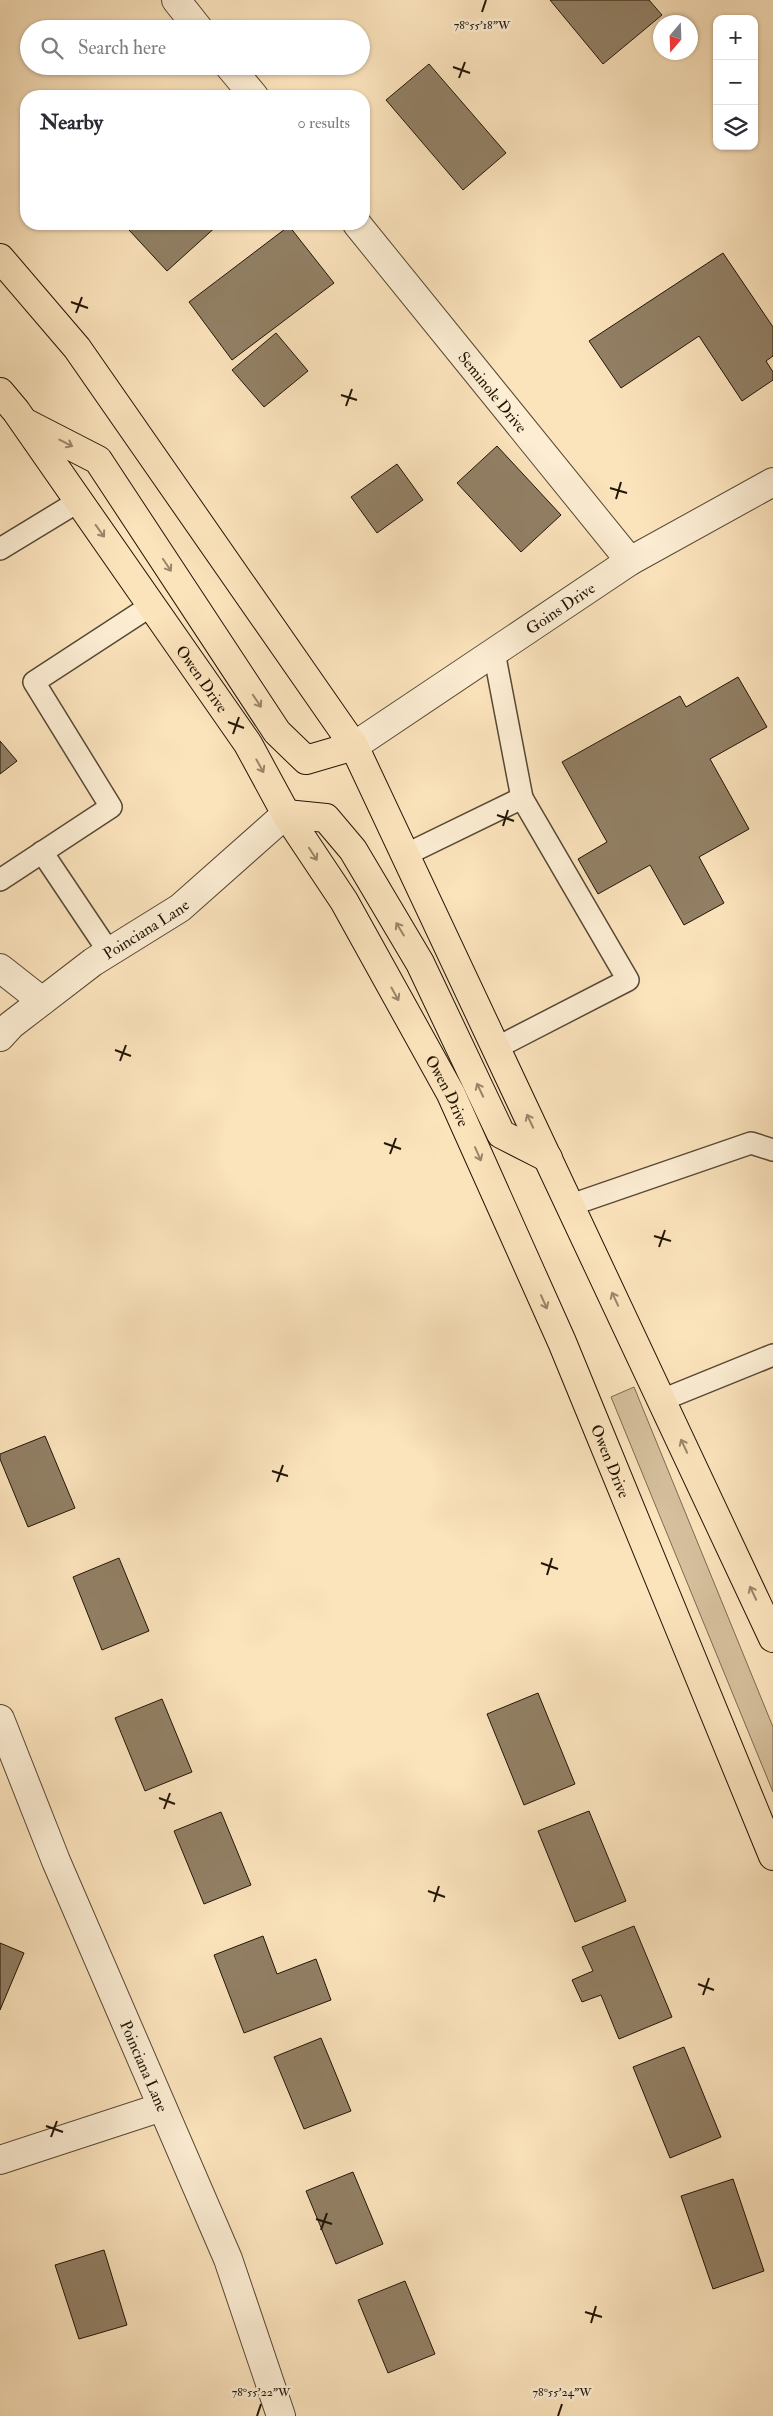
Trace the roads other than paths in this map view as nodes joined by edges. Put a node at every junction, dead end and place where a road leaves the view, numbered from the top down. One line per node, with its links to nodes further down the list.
1 (176, 0): 2 (street)
2 (192, 20)
3 (237, 75): 4 (street)
4 (249, 90)
5 (362, 230): 12 (street, Seminole Drive)
6 (0, 258): 15 (highway)
7 (0, 392): 8 (highway, Owen Drive)
8 (22, 421): 10 (highway, Owen Drive); 15 (highway, one-way to 15)
9 (773, 482): 12 (street, Goins Drive)
10 (79, 501): 11 (lane); 13 (highway, Owen Drive, one-way to 13)
11 (0, 550)
12 (630, 561): 14 (street, Goins Drive)
13 (152, 604): 17 (highway, Owen Drive, one-way to 17); 18 (lane)
14 (494, 652): 15 (street, Goins Drive); 16 (lane)
15 (354, 746): 19 (highway)
16 (522, 798): 19 (lane); 25 (lane)
17 (286, 814): 21 (street, Poinciana Lane); 27 (highway, one-way to 17); 33 (highway, Owen Drive, one-way to 33)
18 (42, 852): 20 (lane); 21 (lane)
19 (406, 855): 25 (highway)
20 (0, 880)
21 (109, 952): 23 (street, Poinciana Lane)
22 (0, 968): 23 (street)
23 (42, 1001): 24 (street, Poinciana Lane)
24 (0, 1037)
25 (496, 1048): 27 (highway, one-way to 25)
26 (773, 1150): 28 (lane)
27 (548, 1158): 28 (highway)
28 (571, 1205): 30 (highway, one-way to 28)
29 (773, 1355): 30 (lane)
30 (662, 1400): 31 (highway, one-way to 30)
31 (773, 1638)
32 (0, 1719): 34 (street, Poinciana Lane)
33 (773, 1856)
34 (162, 2108): 35 (street); 36 (street, Poinciana Lane)
35 (0, 2160)
36 (281, 2416)

